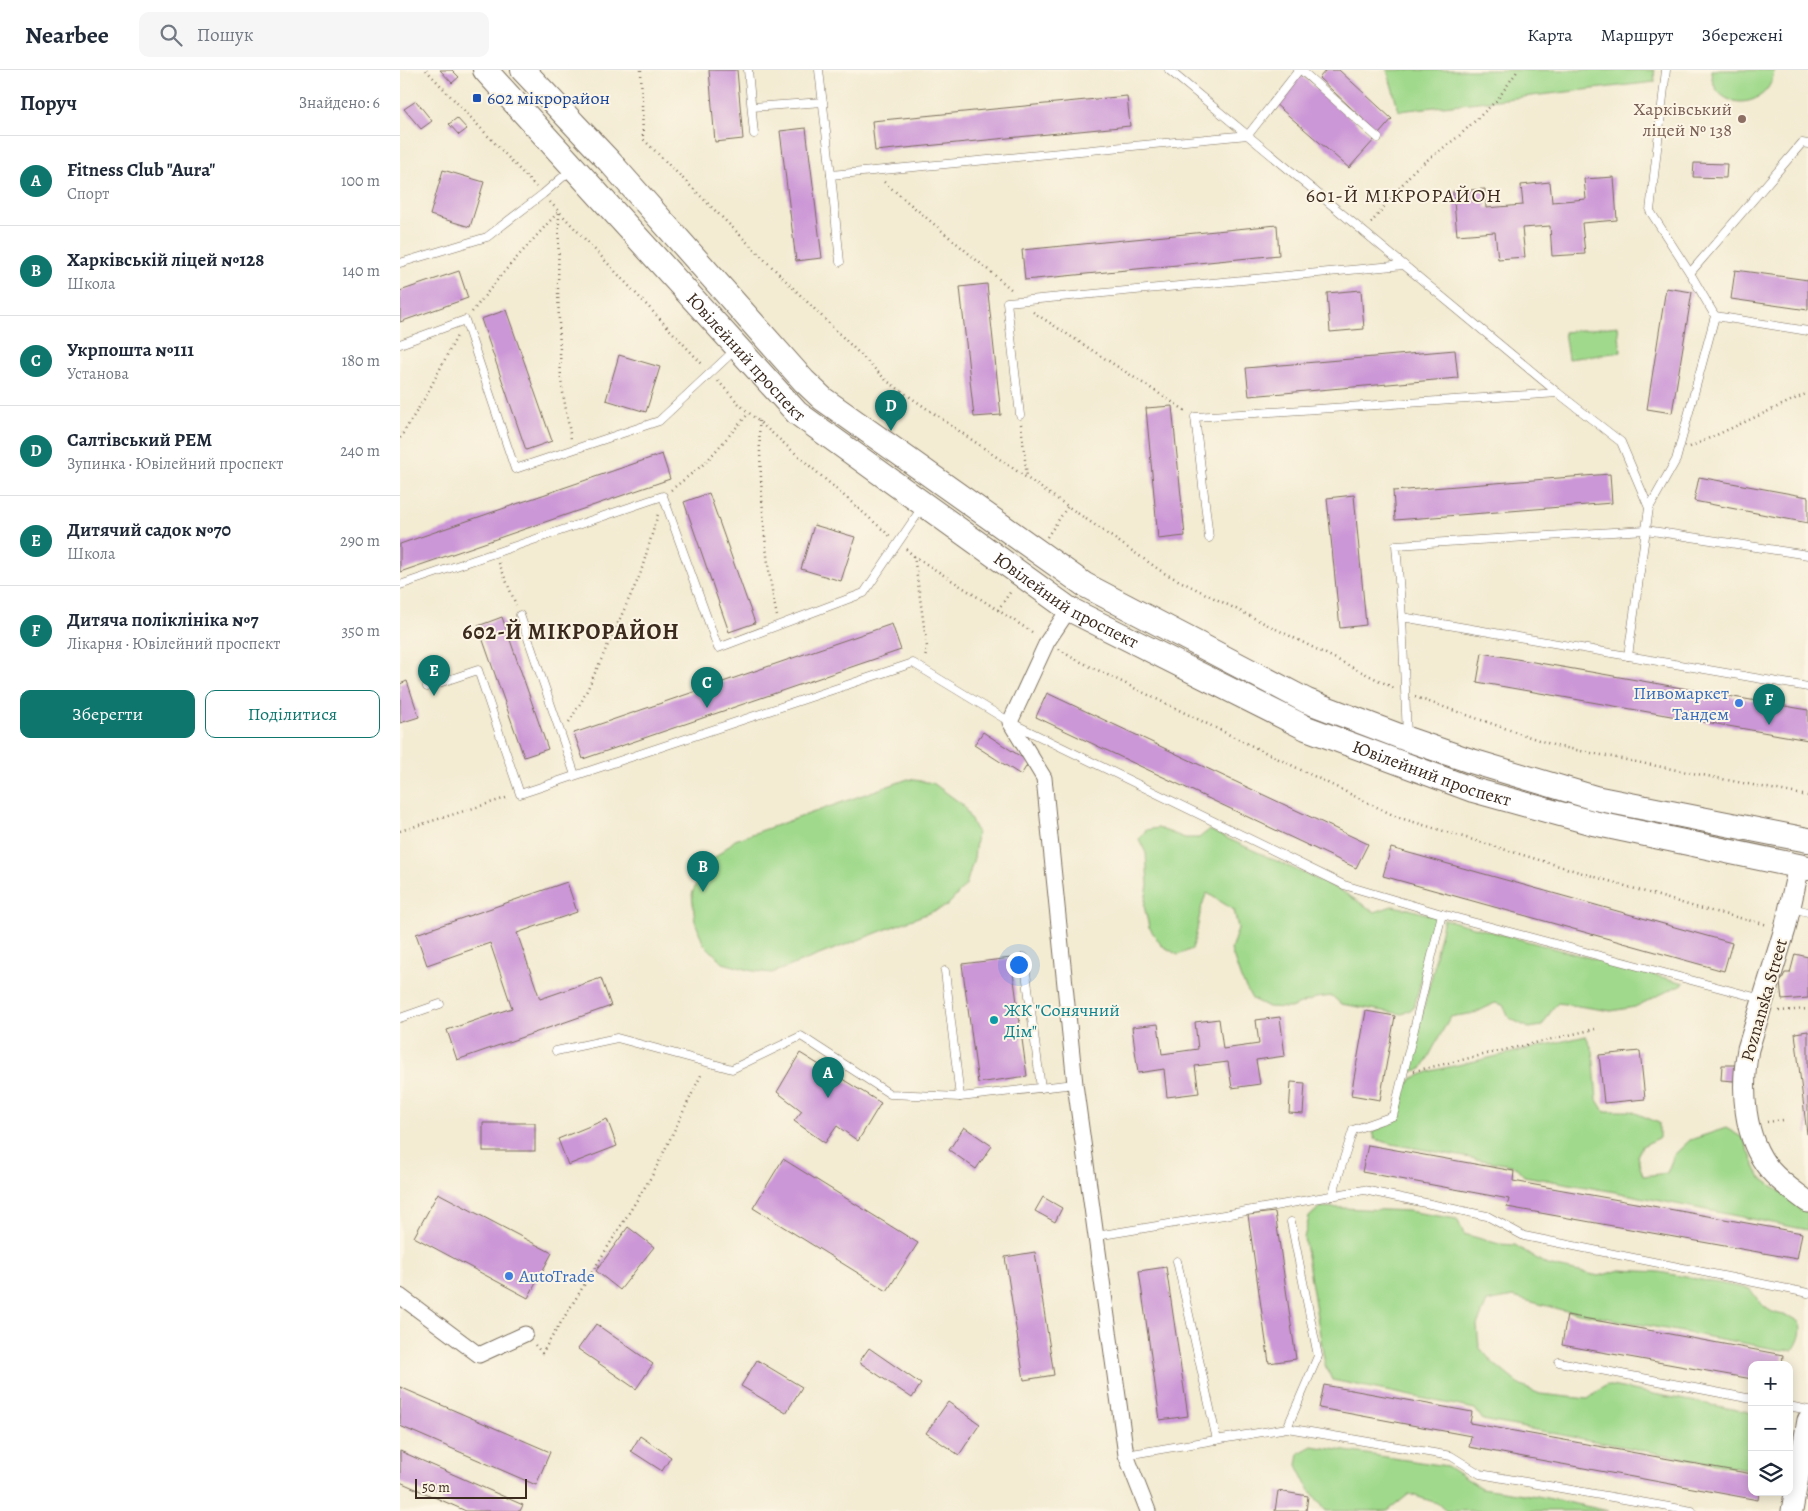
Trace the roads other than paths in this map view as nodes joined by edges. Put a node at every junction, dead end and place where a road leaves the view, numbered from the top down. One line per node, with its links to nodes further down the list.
1 (485, 70): 14 (main road, Ювілейний проспект)
2 (524, 70): 32 (main road, Ювілейний проспект)
3 (748, 70): 9 (lane)
4 (819, 70): 8 (lane)
5 (1169, 70): 11 (lane)
6 (1300, 70): 11 (lane); 12 (lane)
7 (1666, 70): 19 (lane)
8 (823, 102): 9 (lane); 15 (lane)
9 (752, 108): 10 (lane)
10 (754, 134)
11 (1248, 135): 15 (lane); 18 (lane)
12 (1378, 138)
13 (1808, 144): 19 (lane)
14 (574, 168): 17 (lane); 23 (main road, Ювілейний проспект)
15 (831, 175): 16 (lane)
16 (840, 262)
17 (400, 263)
18 (1404, 265): 24 (lane); 25 (lane)
19 (1690, 273): 20 (lane)
20 (1715, 316): 21 (lane); 27 (lane)
21 (1808, 331)
22 (400, 344): 23 (lane)
23 (738, 348): 26 (main road, Ювілейний проспект)
24 (1558, 393): 27 (lane); 29 (lane)
25 (1020, 415)
26 (924, 504): 31 (lane); 33 (main road, Ювілейний проспект)
27 (1649, 508): 28 (lane)
28 (1646, 530): 30 (lane); 35 (lane); 36 (lane)
29 (1209, 538)
30 (1808, 556)
31 (400, 585)
32 (1085, 585): 33 (main road); 40 (main road, Ювілейний проспект)
33 (1069, 609): 39 (street); 43 (main road, Ювілейний проспект)
34 (520, 615): 41 (lane)
35 (1402, 618): 36 (lane); 40 (lane)
36 (1628, 656): 37 (lane)
37 (1808, 686)
38 (427, 687): 41 (lane)
39 (1010, 722): 41 (lane); 45 (lane); 52 (street)
40 (1407, 739): 42 (main road, Ювілейний проспект)
41 (575, 775)
42 (1808, 840)
43 (1804, 867): 44 (street, Poznanska Street)
44 (1799, 910): 49 (street, Poznanska Street)
45 (1442, 914): 49 (lane); 55 (lane)
46 (1024, 957): 53 (lane)
47 (945, 970): 54 (lane)
48 (440, 1004): 50 (lane)
49 (1770, 1005): 56 (street, Poznanska Street)
50 (400, 1018)
51 (556, 1051): 54 (lane)
52 (1075, 1084): 53 (lane); 58 (street)
53 (1041, 1088): 54 (lane)
54 (960, 1097)
55 (1332, 1196): 58 (lane); 60 (lane)
56 (1808, 1202)
57 (1291, 1222): 68 (lane)
58 (1096, 1236): 70 (street)
59 (1177, 1262): 69 (lane)
60 (1808, 1293)
61 (400, 1296): 62 (street)
62 (525, 1334)
63 (1559, 1362): 64 (lane)
64 (1748, 1398)
65 (1793, 1407): 66 (lane)
66 (1808, 1410)
67 (1808, 1420): 73 (street)
68 (1287, 1428): 69 (lane); 72 (lane)
69 (1217, 1440): 70 (lane)
70 (1126, 1455): 71 (street)
71 (1148, 1511)
72 (1692, 1511)
73 (1792, 1511)

